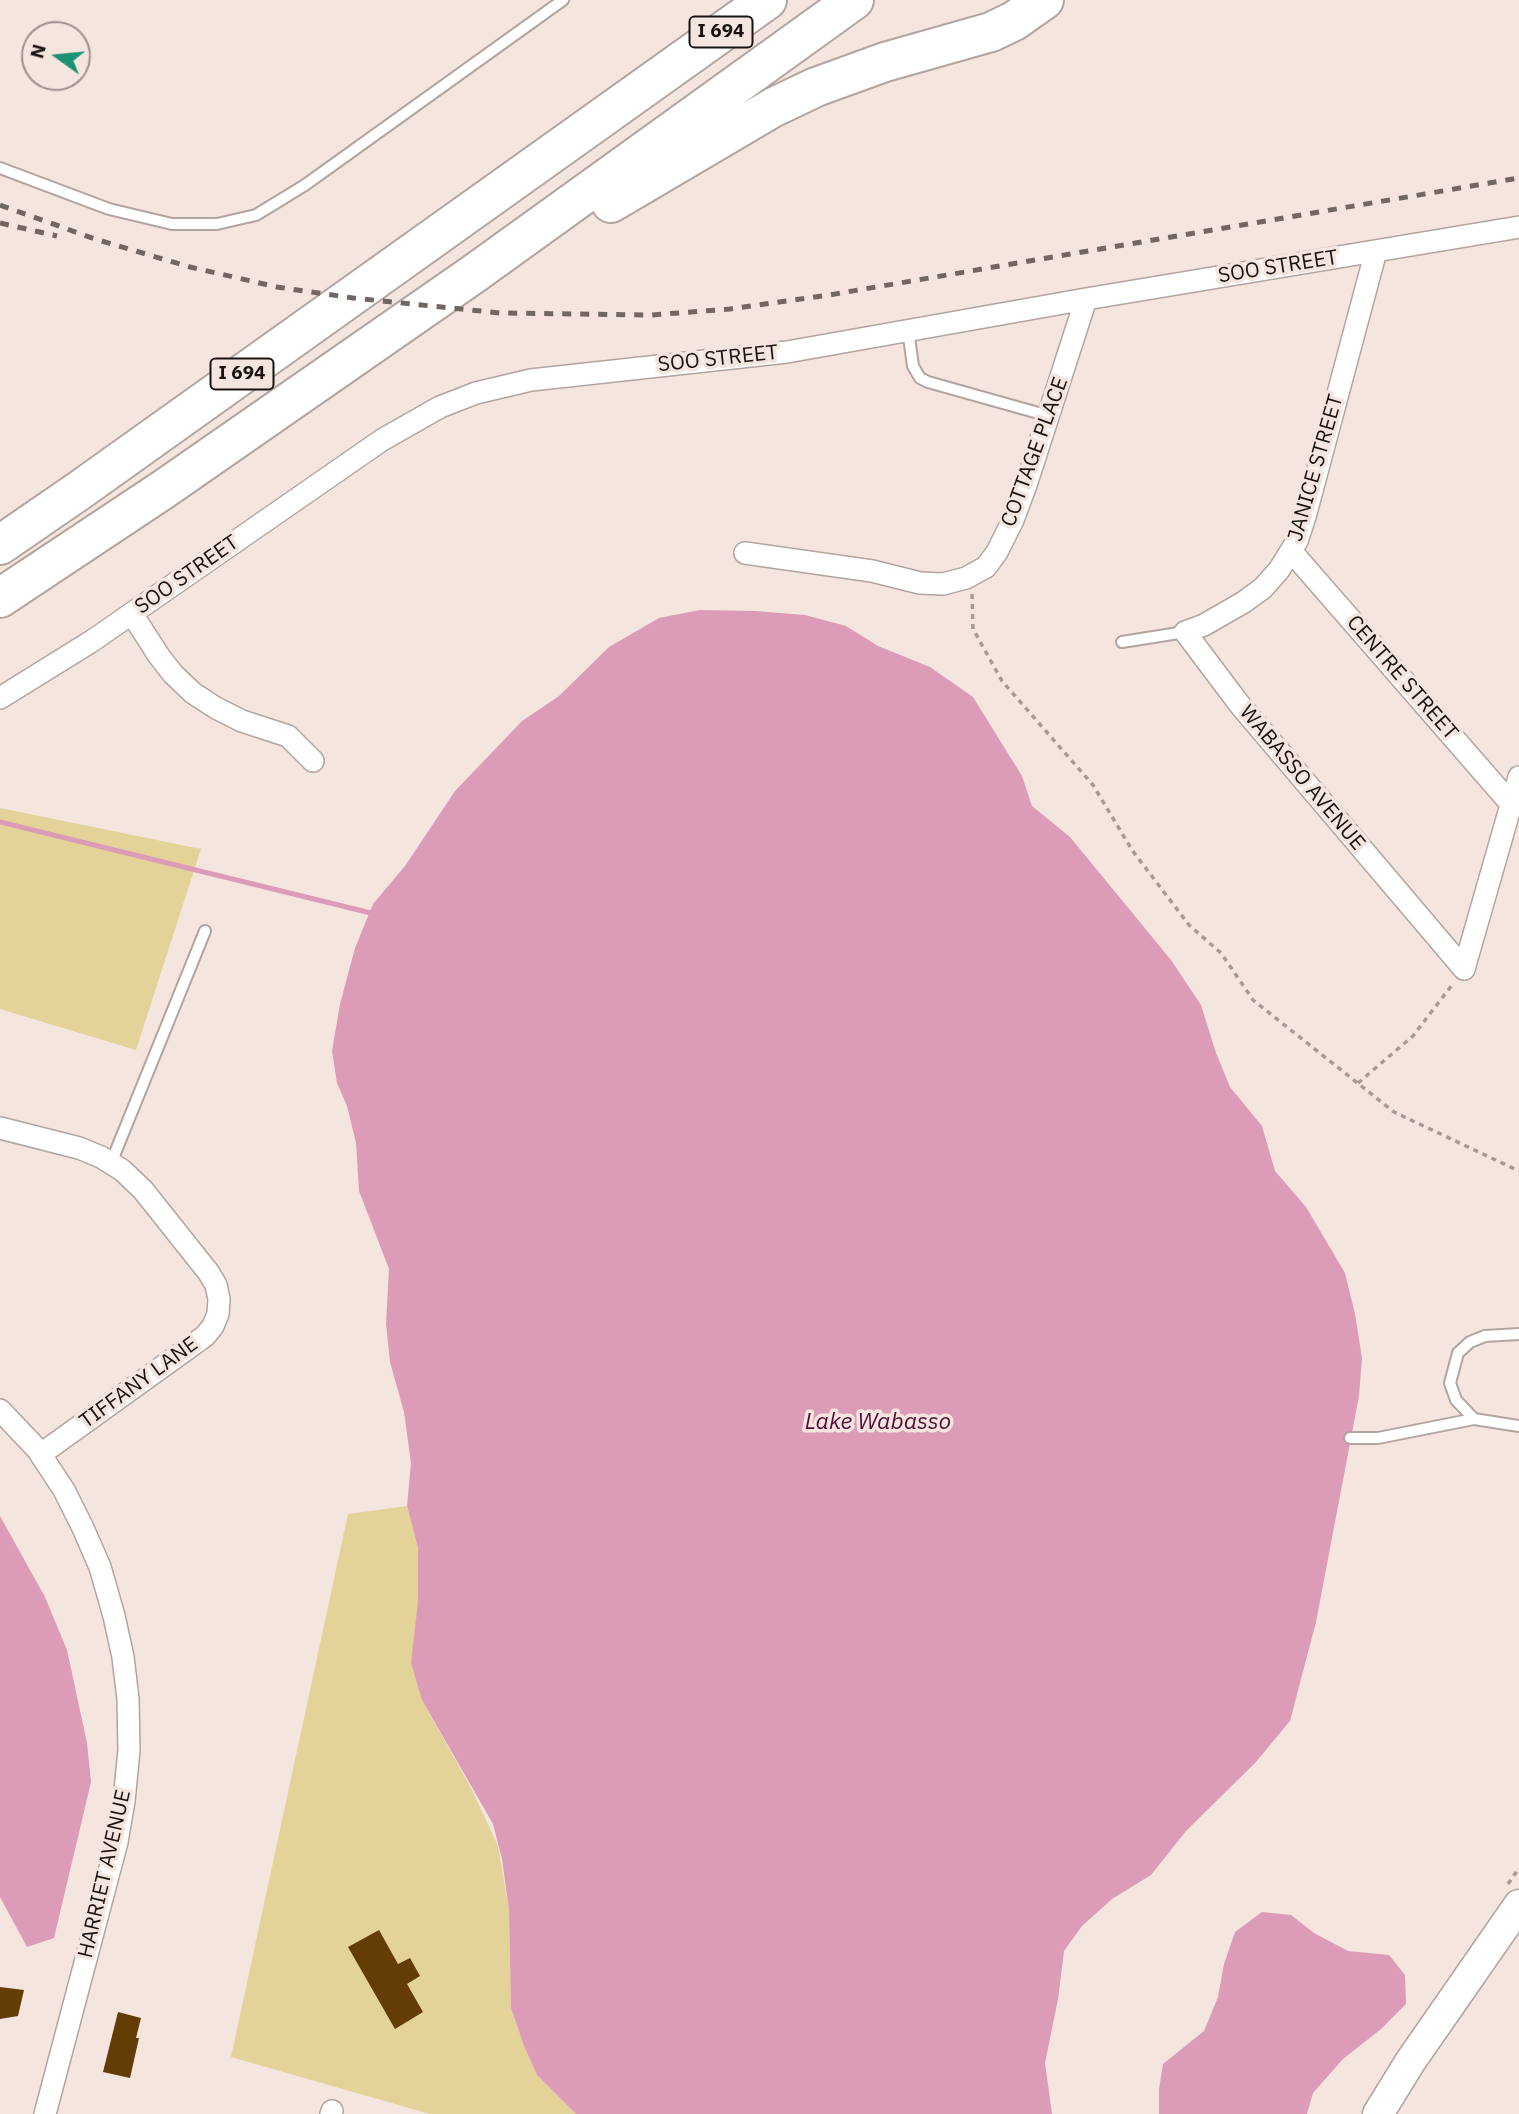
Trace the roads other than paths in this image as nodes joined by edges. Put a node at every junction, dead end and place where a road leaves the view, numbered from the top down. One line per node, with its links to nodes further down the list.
1 (563, 0): 7 (lane)
2 (740, 0): 6 (highway)
3 (766, 0): 6 (highway, I 694)
4 (854, 0): 10 (highway, I 694)
5 (1044, 0): 10 (highway)
6 (676, 65): 14 (highway, I 694)
7 (0, 168)
8 (1519, 227): 9 (street, SOO STREET)
9 (1376, 251): 11 (street, SOO STREET); 15 (street, JANICE STREET)
10 (475, 272): 17 (highway, I 694)
11 (1086, 299): 12 (street, SOO STREET); 13 (street, COTTAGE PLACE)
12 (908, 330): 13 (lane); 18 (street, SOO STREET)
13 (1049, 416): 16 (street, COTTAGE PLACE)
14 (0, 545)
15 (1291, 551): 19 (street, JANICE STREET); 24 (street, CENTRE STREET)
16 (745, 553)
17 (0, 598)
18 (132, 614): 21 (street, SOO STREET); 22 (street)
19 (1185, 632): 20 (lane); 24 (street, WABASSO AVENUE)
20 (1122, 642)
21 (0, 698)
22 (313, 761)
23 (1519, 777): 24 (street)
24 (1512, 805)
25 (205, 931): 27 (lane)
26 (0, 1128): 27 (street, TIFFANY LANE)
27 (111, 1163): 33 (street, TIFFANY LANE)
28 (1519, 1334): 30 (lane)
29 (0, 1410): 33 (street, HARRIET AVENUE)
30 (1474, 1419): 31 (lane); 32 (lane)
31 (1519, 1426)
32 (1350, 1438)
33 (41, 1454): 35 (street, HARRIET AVENUE)
34 (1519, 1906): 36 (street)
35 (44, 2114)
36 (1378, 2114)

